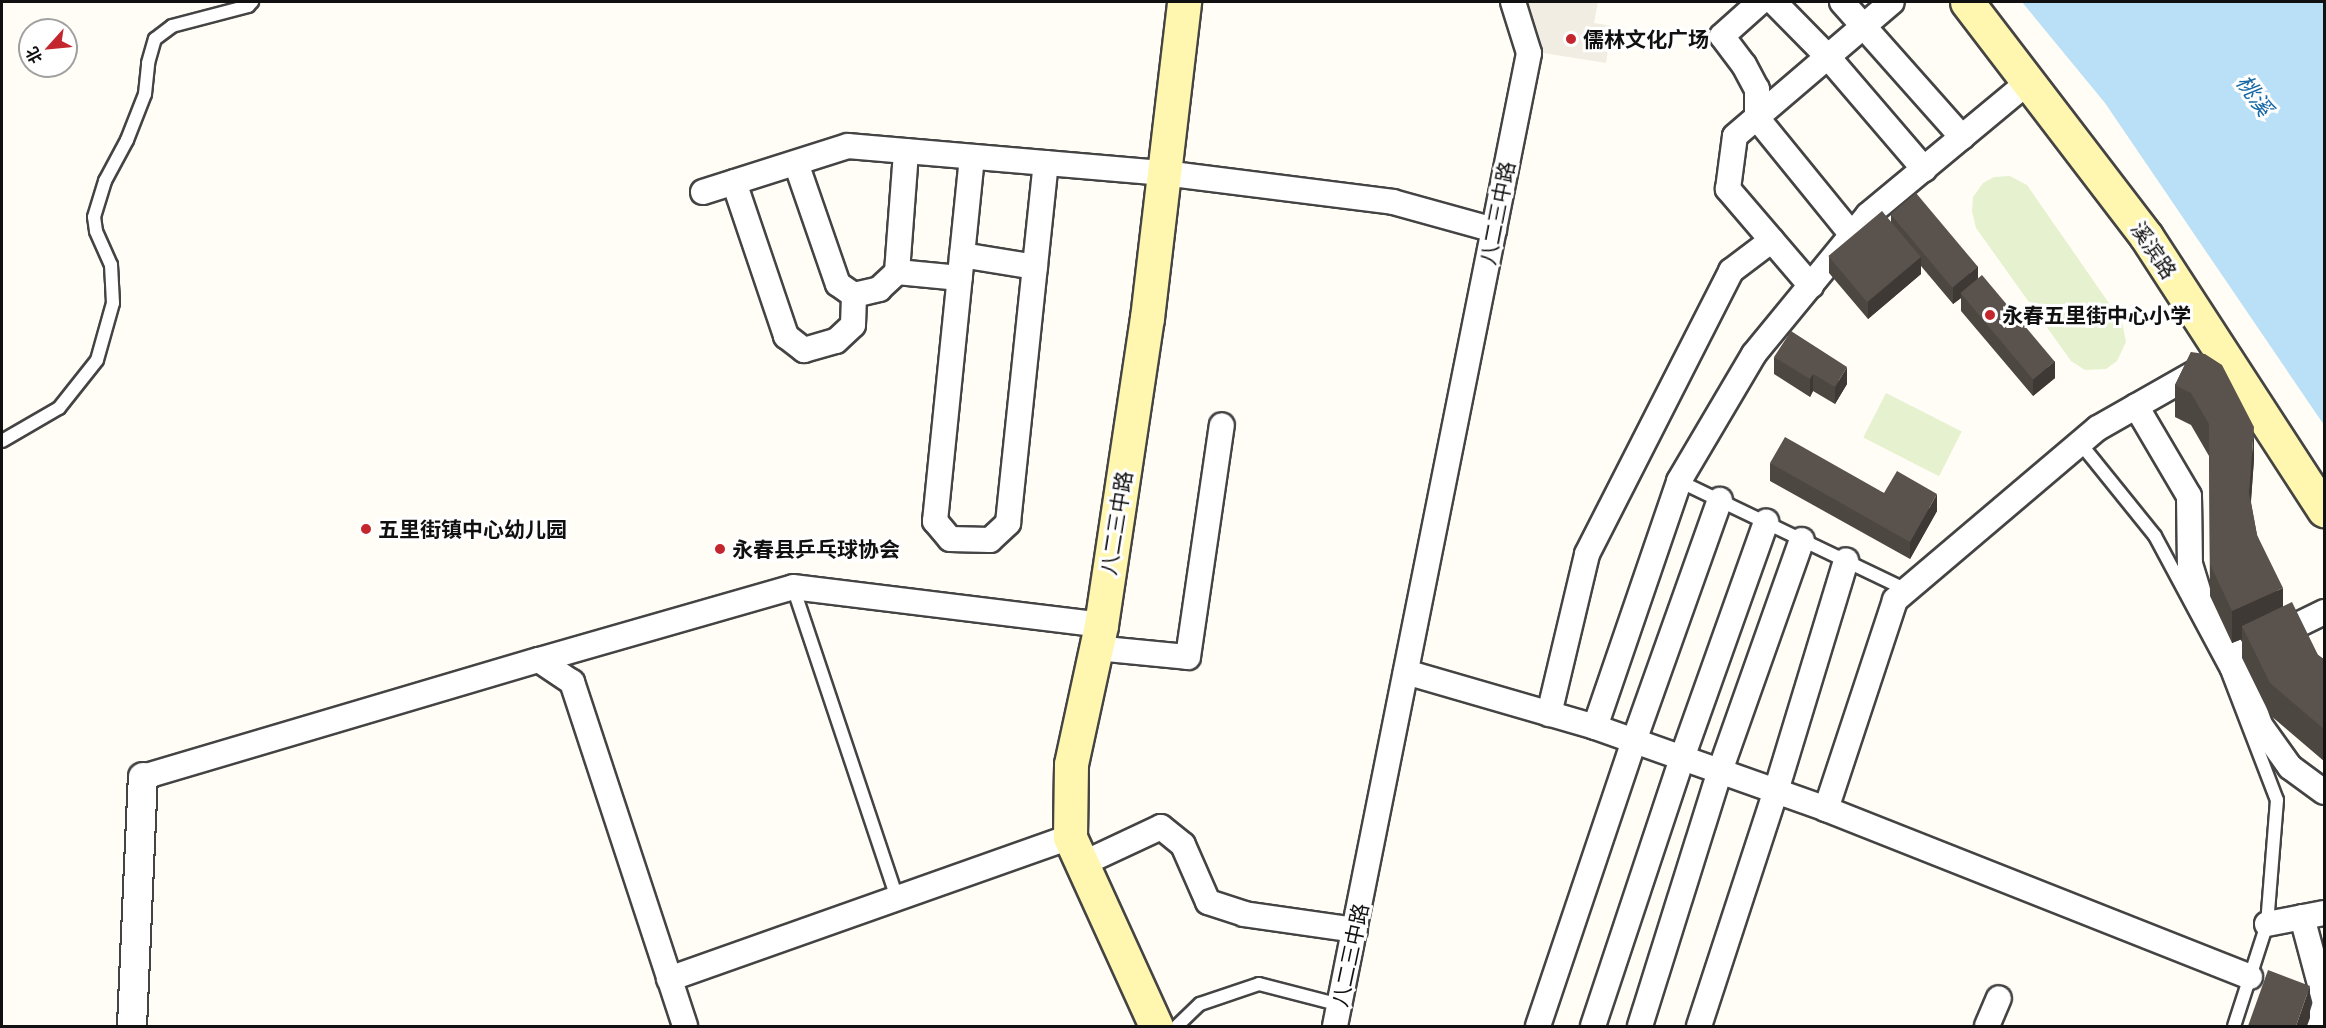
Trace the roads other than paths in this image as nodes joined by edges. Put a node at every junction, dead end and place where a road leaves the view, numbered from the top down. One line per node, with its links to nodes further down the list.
1 (252, 2): 33 (lane)
2 (1184, 2): 19 (main road, 八二三中路)
3 (1513, 2): 22 (street, 八二三中路)
4 (1760, 2): 12 (street)
5 (1774, 2): 10 (street)
6 (1842, 2): 9 (street)
7 (1892, 2): 9 (street)
8 (1968, 2): 11 (main road, 溪滨路)
9 (1865, 25): 10 (street); 13 (street)
10 (1828, 57): 12 (street); 18 (street)
11 (2028, 82): 13 (street); 30 (main road, 溪滨路)
12 (1757, 118): 23 (street); 24 (street)
13 (1962, 137): 18 (street)
14 (906, 151): 15 (street); 16 (street); 27 (street)
15 (972, 157): 17 (street); 25 (street)
16 (796, 162): 20 (street); 29 (street)
17 (1046, 163): 19 (street); 26 (street)
18 (1924, 169): 23 (street)
19 (1164, 173): 22 (street); 44 (main road, 八二三中路)
20 (734, 182): 21 (street); 29 (street)
21 (703, 192)
22 (1494, 230): 47 (street, 八二三中路)
23 (1852, 235): 28 (street)
24 (1772, 240): 28 (street); 48 (street)
25 (961, 266): 26 (street); 26 (street); 27 (street)
26 (1035, 267)
27 (897, 272): 29 (street)
28 (1811, 286): 35 (street)
29 (854, 295)
30 (2224, 356): 31 (street); 37 (main road, 溪滨路)
31 (2136, 406): 34 (street); 45 (street)
32 (1222, 425): 44 (street)
33 (2, 441)
34 (2080, 443): 42 (street); 60 (lane)
35 (1679, 481): 36 (lane); 49 (street)
36 (1720, 500): 38 (lane); 50 (street)
37 (2325, 510)
38 (1766, 522): 39 (lane); 51 (street)
39 (1802, 540): 40 (lane); 52 (street)
40 (1846, 560): 42 (lane); 54 (street)
41 (793, 587): 44 (street); 46 (street); 58 (lane)
42 (1907, 590): 56 (street)
43 (2325, 612): 45 (street)
44 (1098, 637): 57 (main road, 八二三中路)
45 (2236, 655): 55 (street)
46 (539, 660): 53 (street); 63 (street)
47 (1406, 672): 48 (street); 61 (street, 八二三中路)
48 (1549, 714): 49 (street)
49 (1595, 727): 50 (street)
50 (1634, 741): 51 (street); 72 (street)
51 (1682, 758): 52 (street); 73 (street)
52 (1720, 771): 54 (street); 74 (street)
53 (143, 777): 68 (street)
54 (1776, 791): 56 (street); 75 (street)
55 (2325, 792)
56 (1826, 809): 62 (street)
57 (1076, 850): 58 (street); 61 (street); 70 (main road, 八二三中路)
58 (897, 898): 63 (street)
59 (2313, 915): 60 (street); 65 (street)
60 (2267, 924): 62 (lane)
61 (1355, 930): 67 (street, 八二三中路)
62 (2250, 976): 77 (lane)
63 (669, 979): 69 (street)
64 (1998, 998): 76 (street)
65 (2325, 999)
66 (2325, 1006): 78 (street)
67 (1337, 1016): 71 (lane)
68 (132, 1026)
69 (685, 1026)
70 (1156, 1026)
71 (1177, 1026)
72 (1538, 1026)
73 (1593, 1026)
74 (1640, 1026)
75 (1698, 1026)
76 (1987, 1026)
77 (2234, 1026)
78 (2318, 1026)

